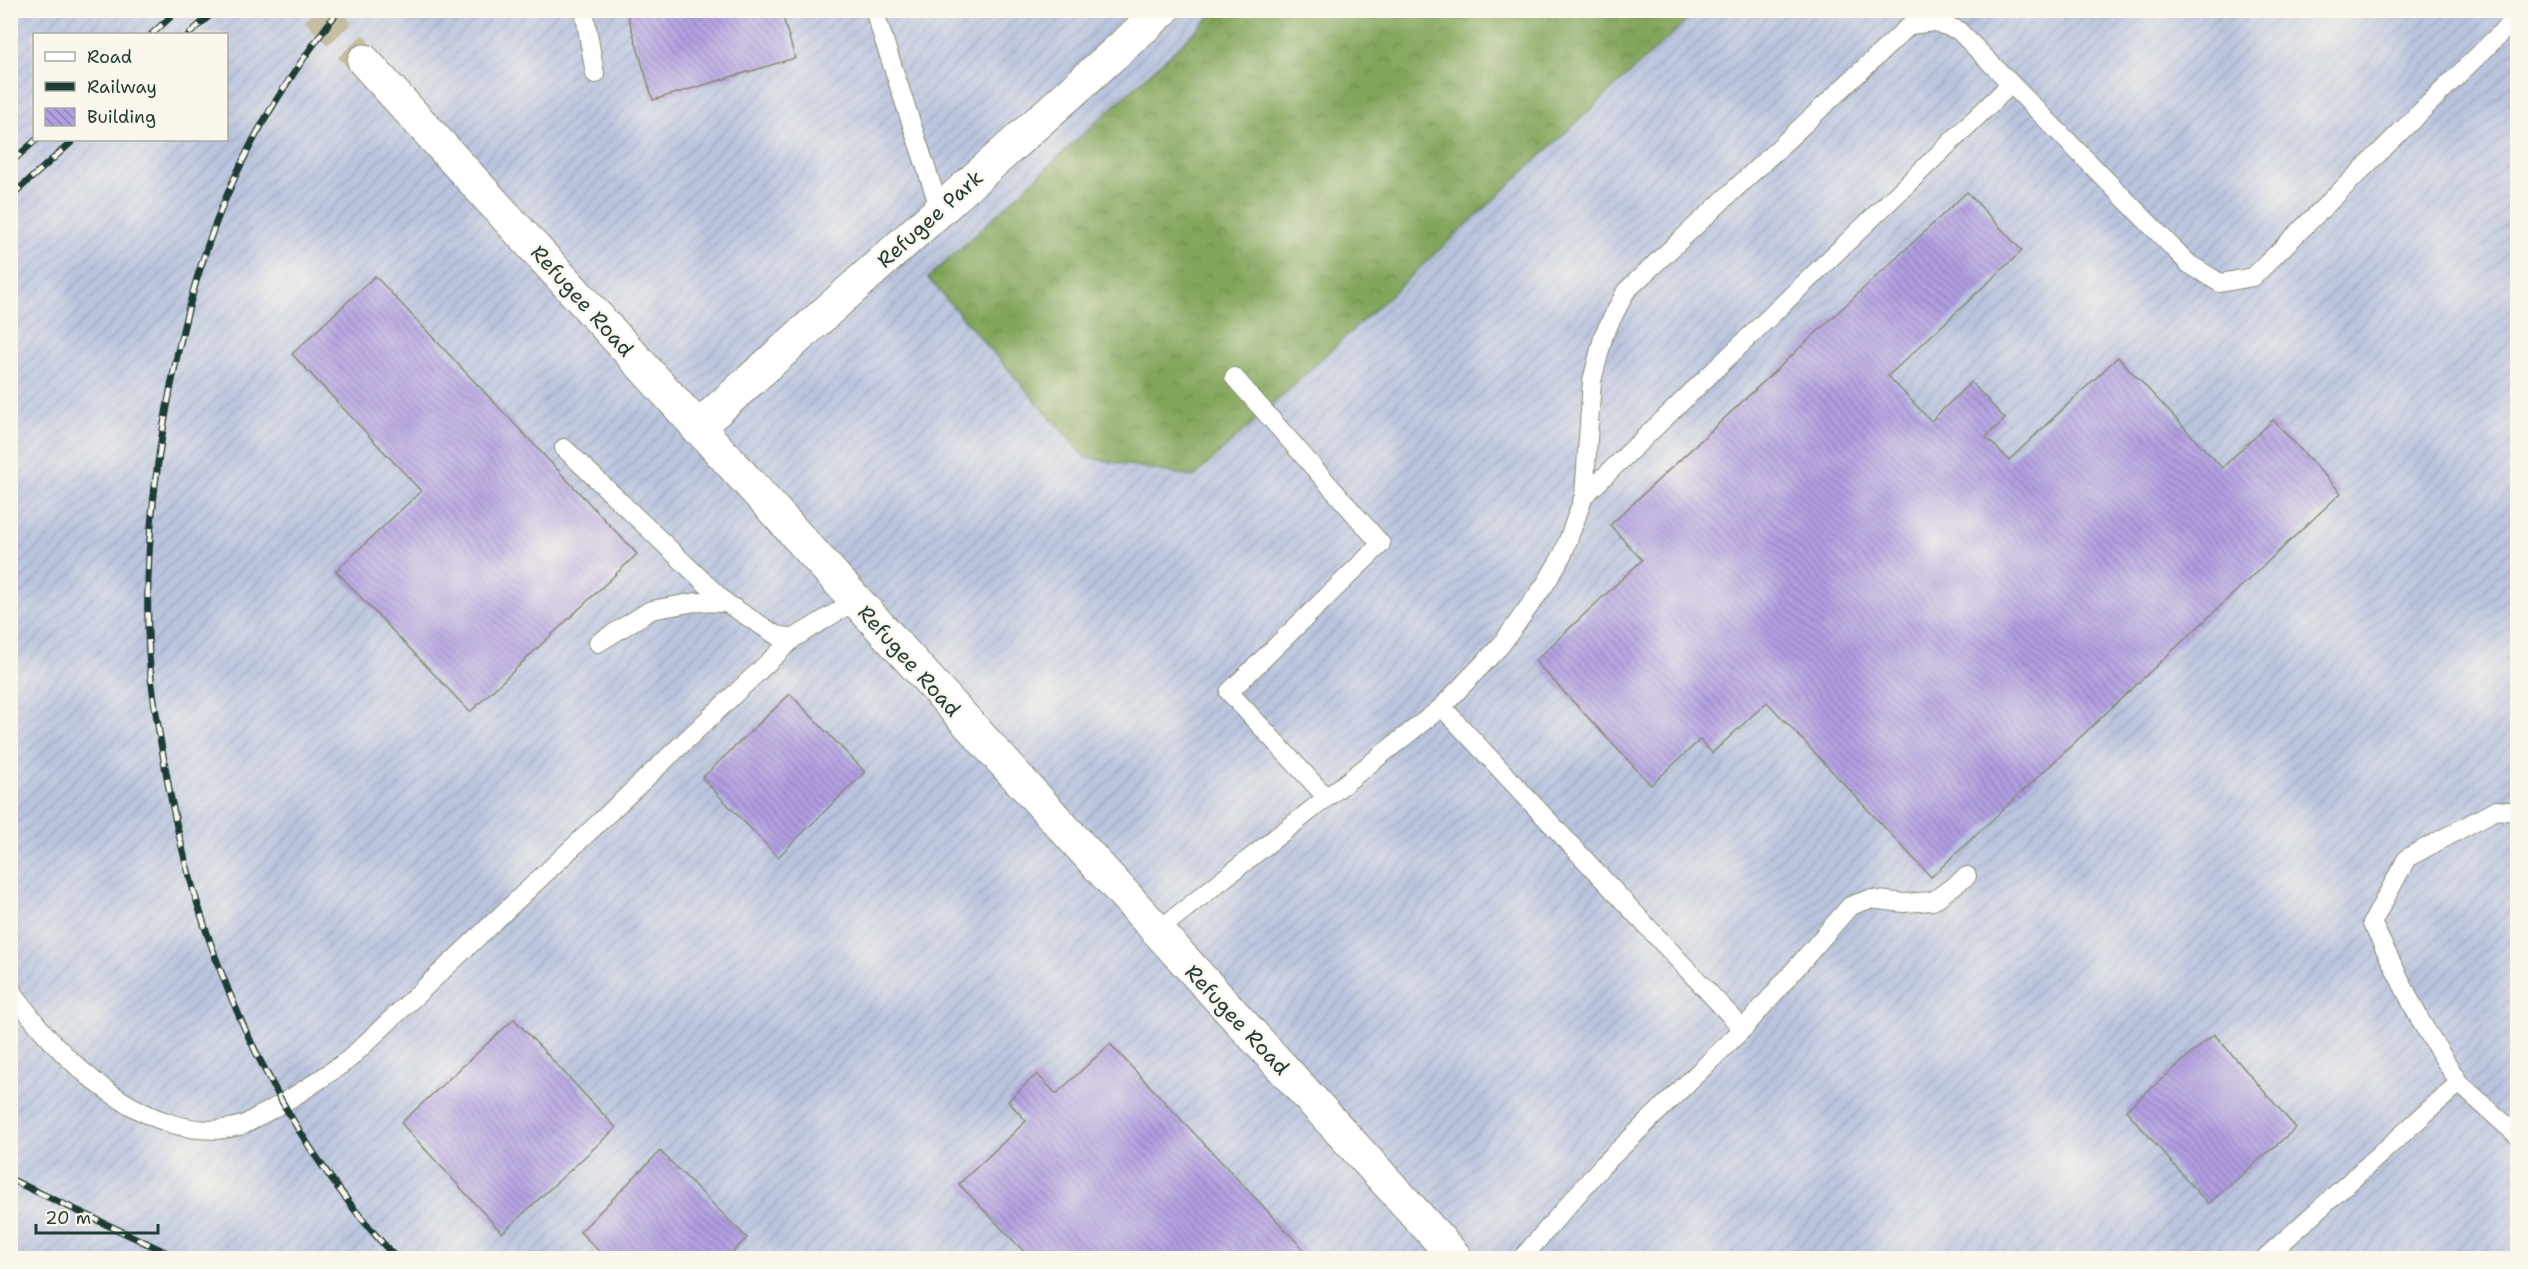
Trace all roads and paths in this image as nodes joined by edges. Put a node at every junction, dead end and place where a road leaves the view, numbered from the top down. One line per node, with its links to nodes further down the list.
1 (584, 10): 6 (lane)
2 (874, 10): 8 (lane)
3 (1163, 10): 8 (main road, Refugee Park)
4 (2517, 16): 7 (lane)
5 (364, 61): 10 (main road, Refugee Road)
6 (595, 74)
7 (2011, 84): 12 (lane); 12 (lane)
8 (940, 210): 10 (main road, Refugee Park)
9 (1234, 377): 18 (lane)
10 (697, 428): 13 (main road, Refugee Road)
11 (564, 448): 14 (lane)
12 (1584, 496): 17 (lane)
13 (855, 601): 15 (lane); 21 (main road, Refugee Road)
14 (726, 603): 15 (lane); 16 (lane)
15 (794, 638): 22 (lane)
16 (598, 643)
17 (1442, 707): 18 (lane); 23 (lane)
18 (1327, 798): 21 (lane)
19 (2517, 812): 24 (lane)
20 (1967, 876): 23 (lane)
21 (1156, 932): 26 (main road, Refugee Road)
22 (10, 987)
23 (1743, 1029): 27 (lane)
24 (2459, 1083): 25 (lane); 28 (lane)
25 (2517, 1136)
26 (1456, 1258)
27 (1522, 1258)
28 (2265, 1258)

